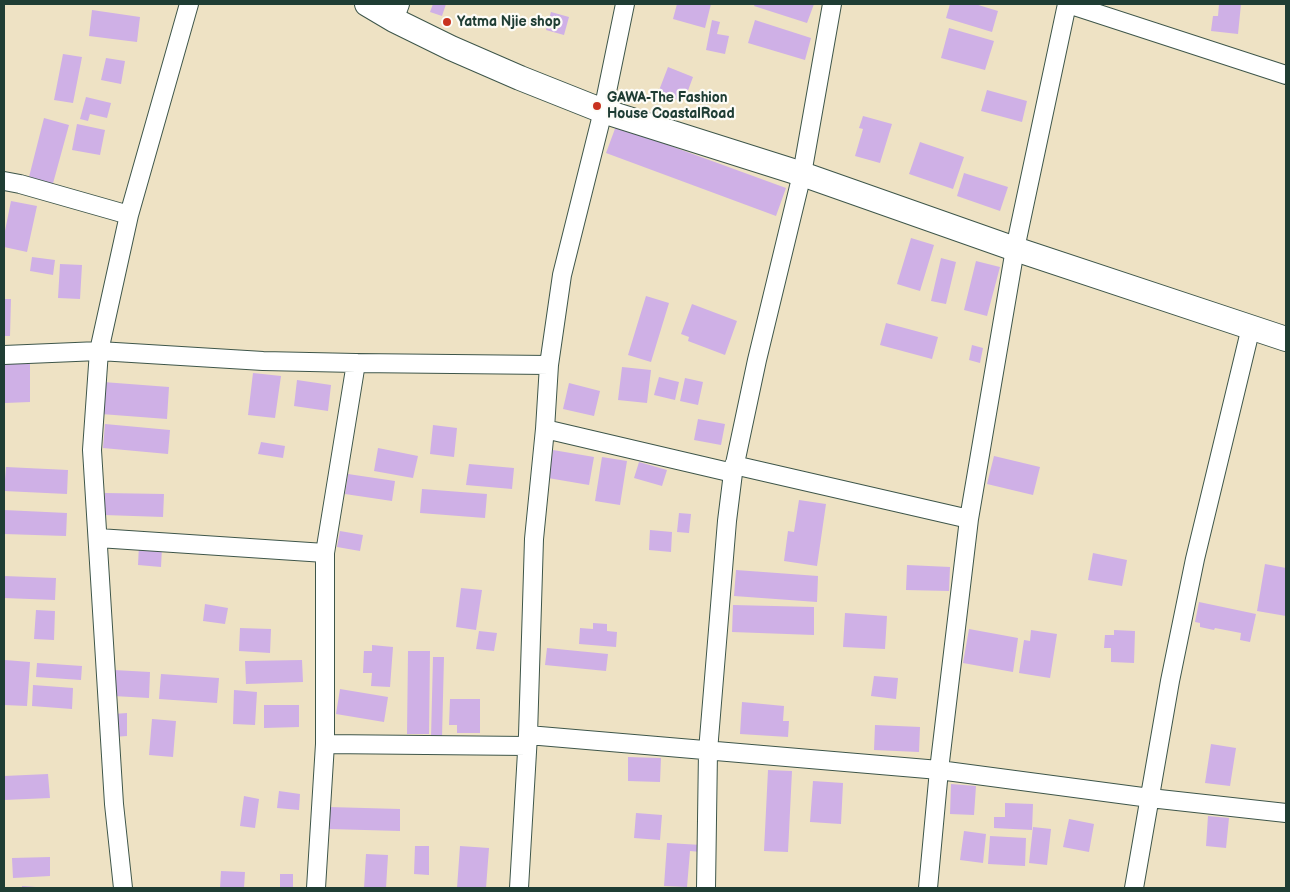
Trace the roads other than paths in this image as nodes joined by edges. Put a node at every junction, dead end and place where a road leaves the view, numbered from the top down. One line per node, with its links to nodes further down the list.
1 (189, 4): 11 (street)
2 (367, 4): 6 (street)
3 (625, 4): 8 (street)
4 (832, 4): 9 (street)
5 (1068, 4): 7 (street); 12 (street)
6 (397, 12): 8 (street)
7 (1286, 75)
8 (603, 111): 9 (street); 18 (street)
9 (802, 174): 12 (street); 20 (street)
10 (4, 181): 11 (street)
11 (129, 215): 15 (street)
12 (1015, 249): 13 (street); 21 (street)
13 (1251, 327): 14 (street); 28 (street)
14 (1286, 339)
15 (99, 351): 16 (street); 17 (street); 22 (street)
16 (4, 355)
17 (356, 363): 18 (street); 23 (street)
18 (549, 365): 19 (street)
19 (545, 429): 20 (street); 24 (street)
20 (733, 469): 21 (street); 26 (street)
21 (969, 519): 27 (street)
22 (98, 538): 23 (street); 30 (street)
23 (325, 553): 25 (street)
24 (528, 741): 25 (street); 26 (street); 32 (street)
25 (325, 744): 31 (street)
26 (708, 751): 27 (street); 33 (street)
27 (939, 770): 28 (street); 34 (street)
28 (1150, 798): 29 (street); 35 (street)
29 (1286, 813)
30 (123, 888)
31 (316, 888)
32 (519, 888)
33 (706, 888)
34 (928, 888)
35 (1134, 888)

